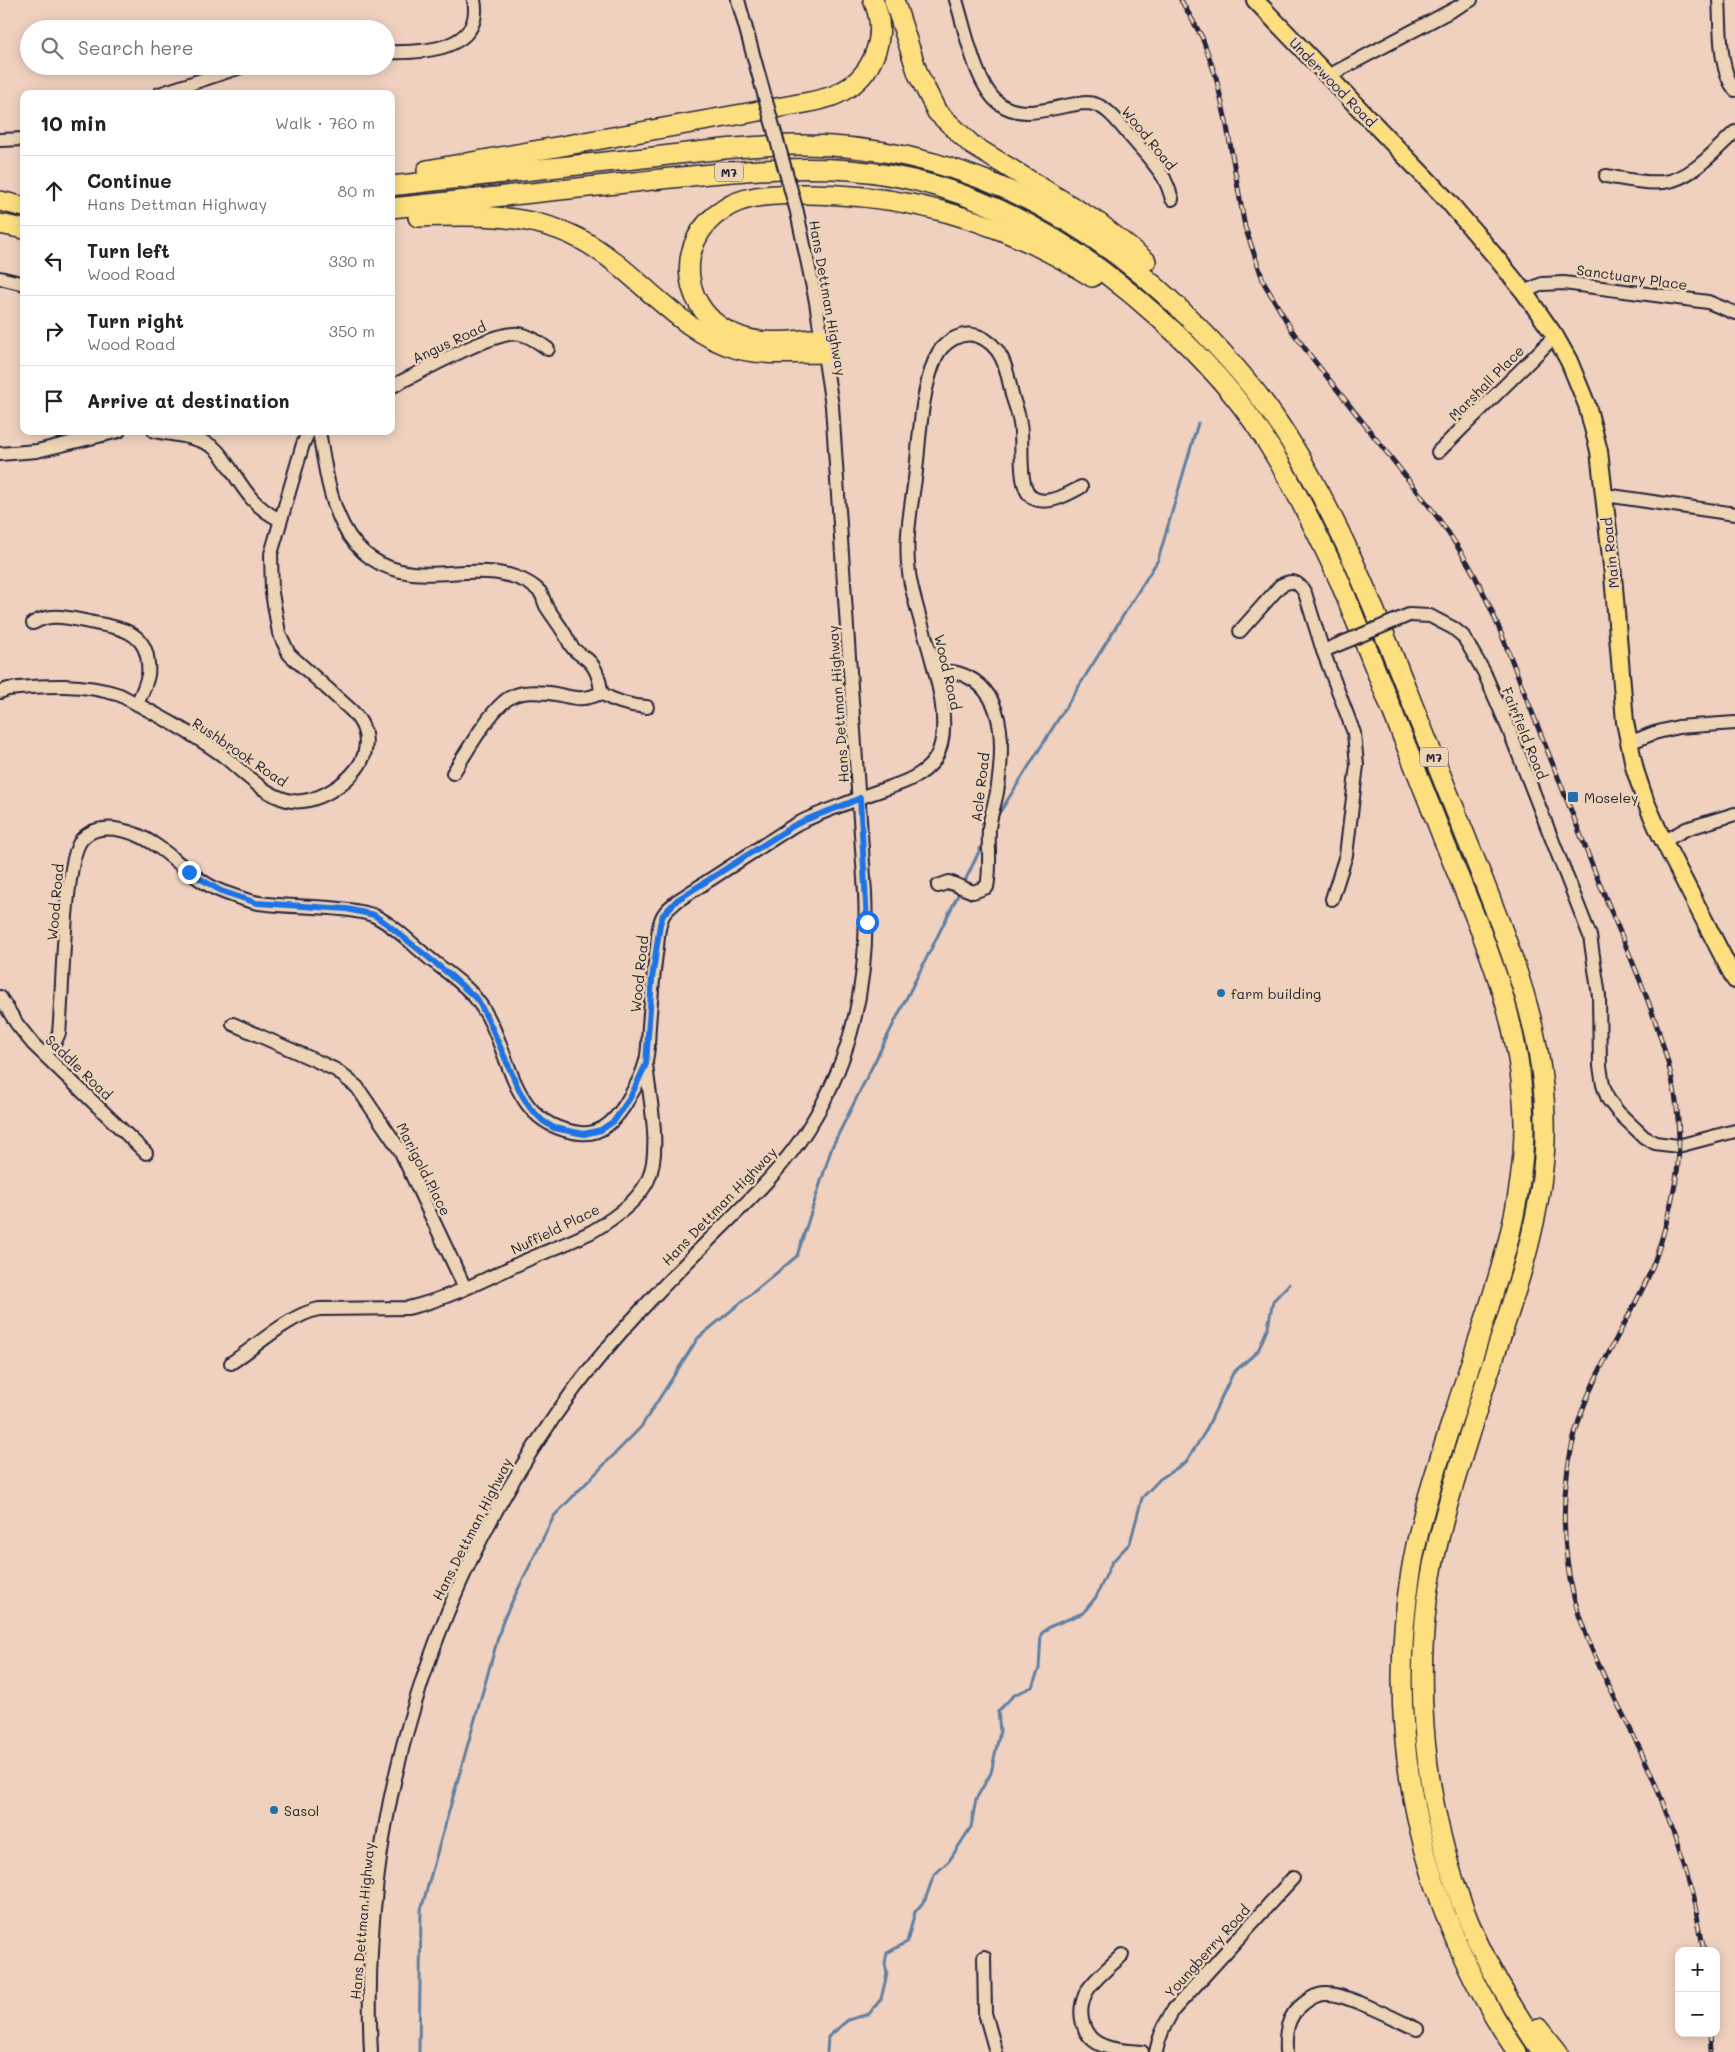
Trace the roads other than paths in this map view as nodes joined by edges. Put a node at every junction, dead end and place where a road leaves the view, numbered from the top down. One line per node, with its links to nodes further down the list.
1 (474, 0): 9 (street)
2 (738, 0): 34 (street, Hans Dettman Highway, bridge)
3 (874, 0): 18 (highway)
4 (894, 0): 37 (highway)
5 (956, 0): 21 (street, Wood Road)
6 (1255, 0): 11 (main road, Underwood Road)
7 (1471, 0): 11 (street)
8 (1719, 0): 13 (street)
9 (395, 51)
10 (217, 75): 12 (street)
11 (1328, 76): 17 (main road, Underwood Road)
12 (171, 90)
13 (1735, 90)
14 (1735, 132): 19 (street)
15 (20, 139): 16 (street)
16 (0, 140)
17 (1411, 163): 30 (main road, Main Road)
18 (395, 176)
19 (1606, 176)
20 (395, 186): 37 (highway, M7)
21 (1172, 199)
22 (0, 201): 23 (highway)
23 (20, 206)
24 (395, 208): 33 (highway, M7)
25 (395, 219): 34 (highway)
26 (0, 224): 27 (highway)
27 (20, 228)
28 (0, 278): 29 (street)
29 (20, 283)
30 (1524, 292): 31 (street, Sanctuary Place); 32 (main road, Main Road)
31 (1735, 313)
32 (1554, 336): 42 (street, Marshall Place); 45 (main road, Main Road)
33 (1187, 343): 34 (highway); 78 (highway, M7)
34 (823, 346): 59 (street, Hans Dettman Highway)
35 (548, 349): 36 (street, Angus Road)
36 (395, 385)
37 (1264, 403): 74 (highway, M7)
38 (103, 435): 43 (street)
39 (175, 435): 47 (street)
40 (307, 435): 47 (street, Rushbrook Road)
41 (319, 435): 53 (street)
42 (1438, 452)
43 (0, 454)
44 (1081, 487): 51 (street, Wood Road)
45 (1605, 495): 46 (street); 57 (main road, Main Road)
46 (1735, 514)
47 (280, 520): 54 (street, Rushbrook Road)
48 (33, 623): 54 (street)
49 (1240, 631): 50 (street)
50 (1323, 651): 63 (street); 69 (street, Fairfield Road, bridge)
51 (937, 678): 59 (street, Wood Road); 62 (street, Acle Road)
52 (0, 692): 54 (street, Rushbrook Road)
53 (601, 693): 55 (street); 58 (street)
54 (137, 704)
55 (647, 707)
56 (1735, 723): 57 (street)
57 (1629, 743): 61 (main road, Main Road)
58 (453, 773)
59 (860, 798): 68 (street, Wood Road); 79 (street, Hans Dettman Highway)
60 (1735, 814): 61 (street)
61 (1664, 841): 64 (main road, Main Road)
62 (938, 886)
63 (1332, 899)
64 (1735, 980)
65 (0, 997): 67 (street, Saddle Road)
66 (233, 1024): 71 (street, Marigold Place)
67 (45, 1054): 68 (street, Wood Road); 70 (street, Saddle Road)
68 (646, 1064): 71 (street, Nuffield Place)
69 (1735, 1131)
70 (146, 1153)
71 (465, 1288): 72 (street, Nuffield Place)
72 (231, 1363)
73 (1294, 1878): 82 (street, Youngberry Road)
74 (1469, 1923): 84 (highway, M7); 85 (highway)
75 (1122, 1955): 81 (street)
76 (984, 1957): 80 (street)
77 (1417, 2029): 83 (street)
78 (1513, 2049)
79 (371, 2052)
80 (996, 2052)
81 (1142, 2052)
82 (1156, 2052)
83 (1286, 2052)
84 (1542, 2052)
85 (1558, 2052)

